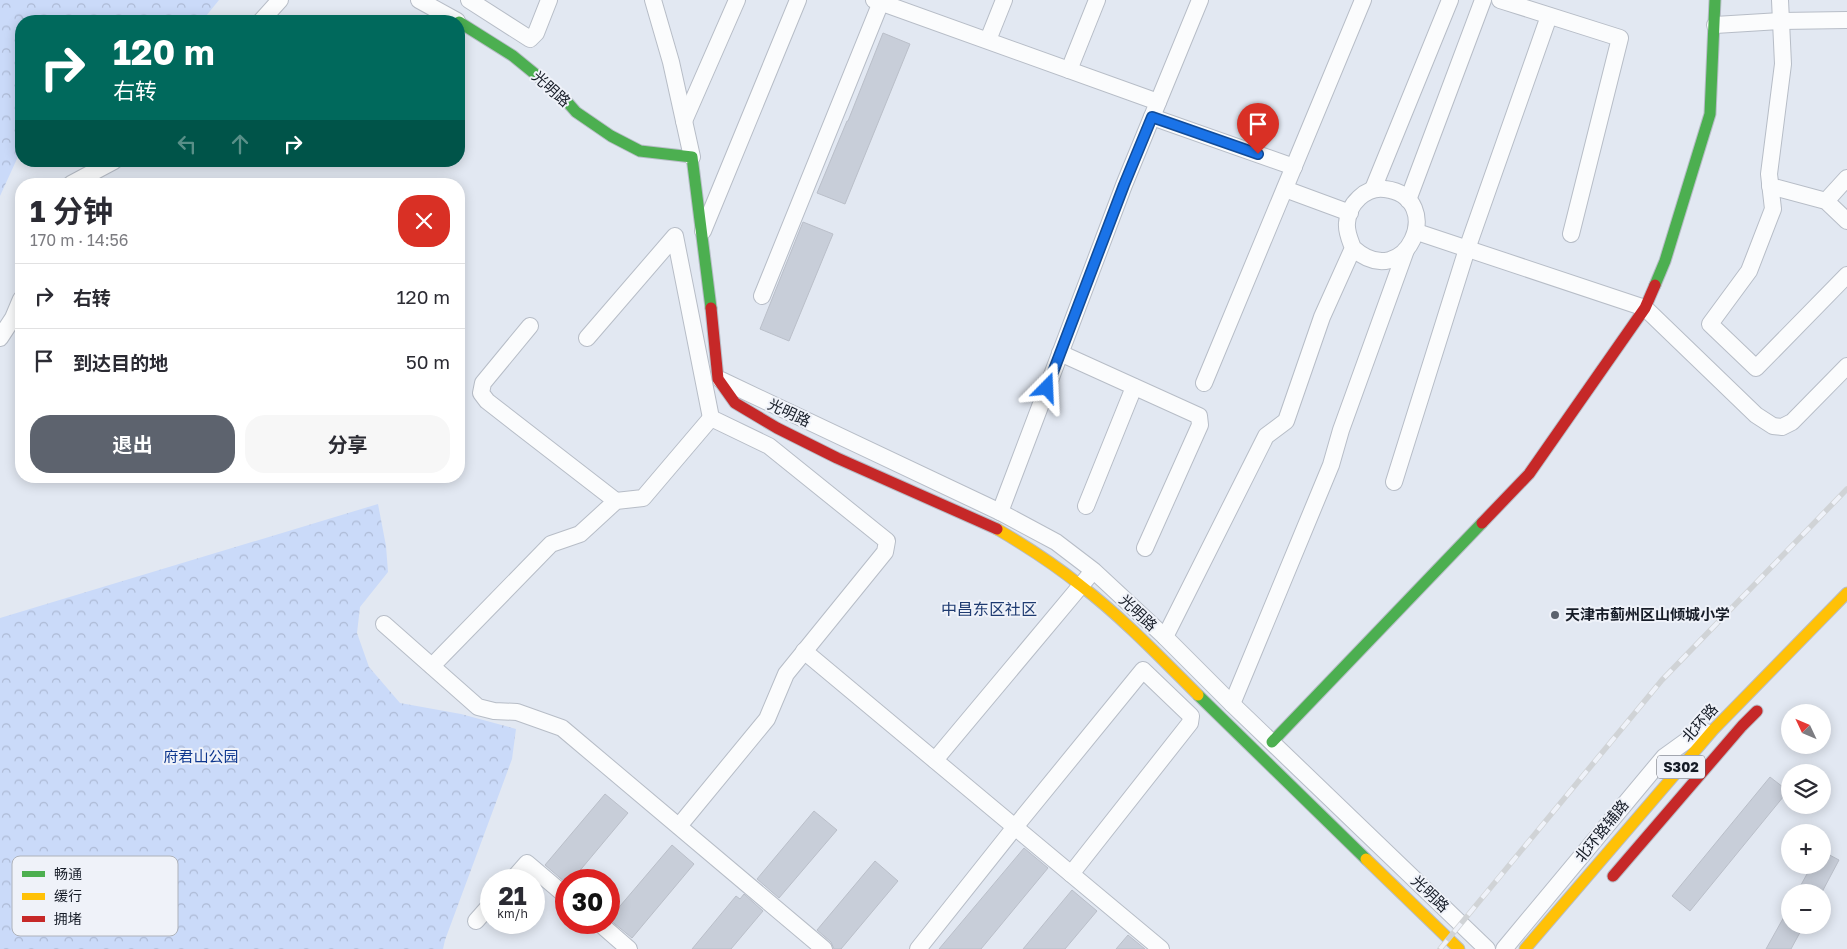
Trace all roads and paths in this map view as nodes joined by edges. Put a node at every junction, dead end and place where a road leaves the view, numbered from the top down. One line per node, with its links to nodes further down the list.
1 (280, 0): 19 (street)
2 (419, 0): 20 (street, 光明路)
3 (549, 0): 17 (street)
4 (653, 0): 29 (street)
5 (737, 0): 29 (street)
6 (798, 0): 43 (street)
7 (1004, 0): 26 (street)
8 (1097, 0): 27 (street)
9 (1200, 0): 28 (street)
10 (1363, 0): 32 (street)
11 (1450, 0): 37 (street)
12 (1483, 0): 38 (street)
13 (1500, 0): 21 (street)
14 (1715, 0): 24 (main road)
15 (1780, 0): 23 (street)
16 (878, 1): 18 (street); 49 (street)
17 (479, 3)
18 (902, 4): 26 (street)
19 (266, 15)
20 (446, 15)
21 (1549, 16): 44 (street); 46 (street)
22 (1847, 20): 23 (street)
23 (1781, 21): 24 (street); 35 (street)
24 (1715, 25): 50 (main road)
25 (465, 26): 30 (main road, 光明路)
26 (988, 40): 27 (street)
27 (1069, 70): 28 (street)
28 (1155, 110): 32 (street); 55 (street)
29 (684, 121): 30 (street)
30 (692, 157): 43 (main road)
31 (103, 167): 33 (street)
32 (1294, 167): 36 (street)
33 (83, 178)
34 (1847, 178): 39 (street)
35 (1770, 186): 39 (street); 48 (street)
36 (1285, 189): 40 (street); 58 (street)
37 (1373, 190): 38 (street); 40 (street)
38 (1408, 200): 42 (street)
39 (1826, 200): 41 (street)
40 (1350, 213): 45 (street)
41 (1847, 221)
42 (1417, 232): 46 (street); 47 (street)
43 (702, 233): 57 (main road)
44 (1571, 234)
45 (1353, 248): 47 (street); 70 (street)
46 (1467, 249): 50 (street); 61 (street)
47 (1406, 250): 73 (street)
48 (1847, 275)
49 (762, 296)
50 (1644, 308): 56 (street); 76 (main road)
51 (15, 312): 53 (street)
52 (530, 326): 62 (street)
53 (0, 338)
54 (587, 338): 60 (street)
55 (1060, 353): 59 (street); 64 (street)
56 (1847, 366)
57 (718, 379): 64 (street, 光明路); 67 (main road, 光明路)
58 (1204, 383)
59 (1134, 387): 63 (street); 65 (street)
60 (711, 418): 62 (street); 71 (street)
61 (1394, 482)
62 (616, 502): 72 (street)
63 (1086, 506)
64 (1000, 512): 66 (street, 光明路)
65 (1145, 548)
66 (1094, 571): 67 (street); 70 (street, 光明路)
67 (1081, 585): 77 (street); 93 (main road, 光明路)
68 (1847, 593): 75 (main road, 北环路 / S302)
69 (384, 624): 72 (street)
70 (1165, 637): 73 (street, 光明路)
71 (804, 651): 77 (street); 78 (street)
72 (432, 666): 78 (street)
73 (1232, 704): 76 (street, 光明路)
74 (1763, 705): 84 (main road, S302)
75 (1713, 730): 95 (street, 北环路辅路); 96 (main road, 北环路 / S302)
76 (1272, 742): 94 (street, 光明路)
77 (935, 760): 79 (street)
78 (679, 826): 90 (street)
79 (1015, 827): 82 (street); 82 (street); 91 (street)
80 (522, 869): 81 (street)
81 (534, 869)
82 (1071, 874): 92 (street)
83 (545, 878): 85 (street)
84 (1608, 882)
85 (555, 887)
86 (480, 916): 87 (street)
87 (476, 921)
88 (612, 934): 89 (street)
89 (629, 949)
90 (824, 949)
91 (918, 949)
92 (1161, 949)
93 (1459, 949)
94 (1487, 949)
95 (1504, 949)
96 (1525, 949)

